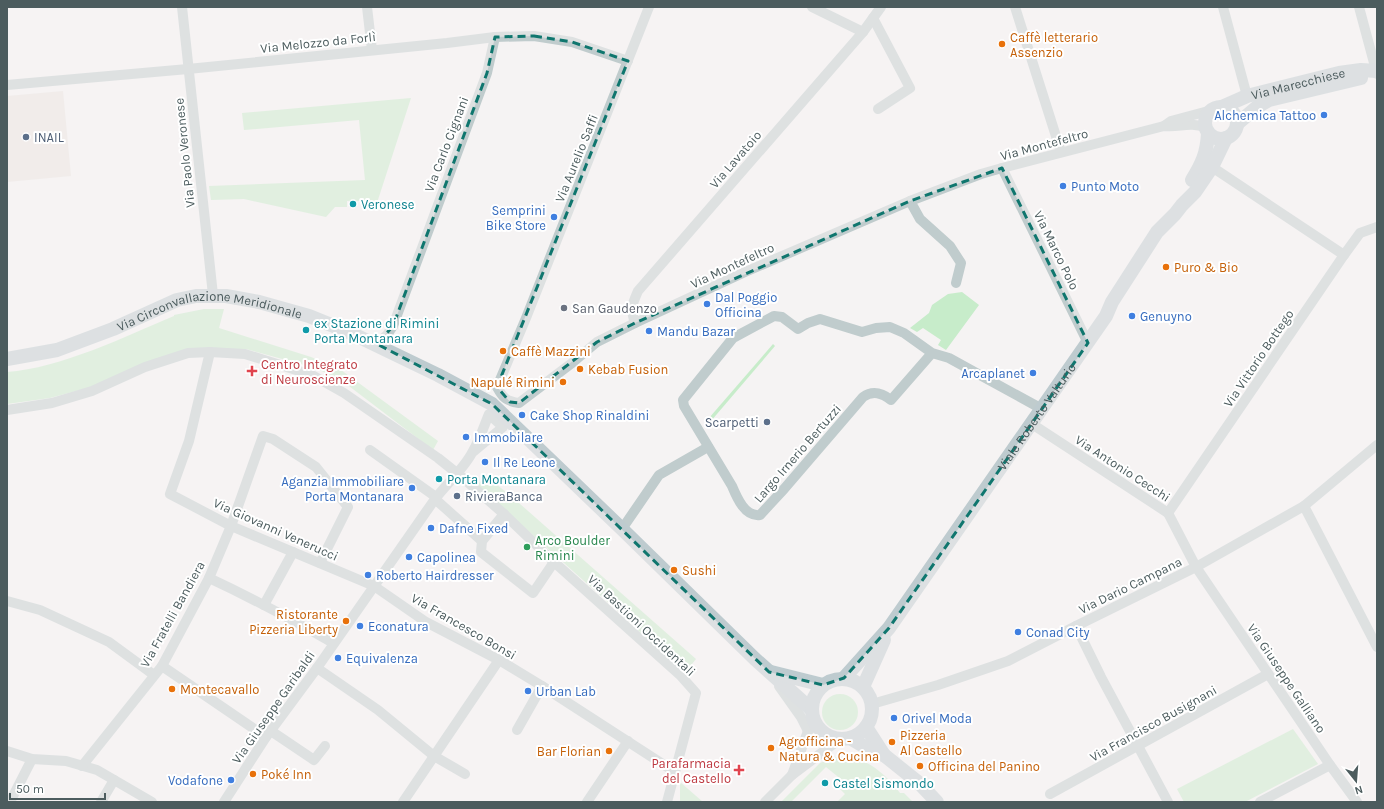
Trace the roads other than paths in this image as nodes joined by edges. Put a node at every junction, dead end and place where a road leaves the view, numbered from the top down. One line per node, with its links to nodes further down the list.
1 (182, 7): 14 (street, Via Paolo Veronese)
2 (367, 7): 12 (street)
3 (649, 7): 13 (street, Via Aurelio Saffi)
4 (812, 7): 10 (street)
5 (881, 7): 9 (street, Via Lavatoio)
6 (1015, 7): 24 (street)
7 (1223, 7): 17 (street)
8 (1359, 7): 15 (street)
9 (873, 18): 10 (street, Via Lavatoio); 18 (street)
10 (863, 32): 33 (street, Via Lavatoio)
11 (495, 37): 12 (street, Via Melozzo da Forlì); 13 (street, Via Melozzo da Forlì); 35 (street, Via Carlo Cignani)
12 (372, 50): 14 (street, Via Melozzo da Forlì)
13 (628, 61): 39 (street, Via Aurelio Saffi)
14 (188, 69): 16 (street, Via Melozzo da Forlì); 32 (street, Via Paolo Veronese)
15 (1377, 72): 17 (street, Via Marecchiese); 20 (street, Via Marecchiese)
16 (7, 85)
17 (1246, 96): 19 (street, Via Marecchiese)
18 (878, 109)
19 (1217, 109): 20 (street); 21 (street, Via Montefeltro); 22 (street)
20 (1237, 124): 23 (street)
21 (1164, 126): 22 (street, Via Montefeltro); 24 (street, Via Montefeltro)
22 (1207, 131): 23 (street); 28 (street, Viale Roberto Valturio)
23 (1226, 138): 25 (street, Viale Roberto Valturio)
24 (1061, 152): 26 (street, Via Montefeltro)
25 (1212, 166): 28 (street, Viale Roberto Valturio); 30 (street)
26 (1002, 168): 27 (street, Via Montefeltro); 34 (street, Via Marco Polo)
27 (910, 201): 31 (street); 33 (street, Via Montefeltro)
28 (1182, 205): 34 (street, Viale Roberto Valturio)
29 (1377, 227): 30 (street, Via Vittorio Bottego)
30 (1344, 255): 51 (street, Via Vittorio Bottego)
31 (956, 283)
32 (213, 296): 35 (street, Via Circonvallazione Meridionale); 38 (street, Via Circonvallazione Meridionale)
33 (635, 323): 39 (street, Via Montefeltro)
34 (1088, 343): 41 (street, Viale Roberto Valturio)
35 (377, 344): 40 (street, Via Circonvallazione Meridionale)
36 (210, 352): 42 (street, Via Bastioni Occidentali); 48 (street, Via Bastioni Occidentali); 53 (street, Via Giovanni Venerucci)
37 (932, 353): 41 (street, Largo Irnerio Bertuzzi); 45 (street, Largo Irnerio Bertuzzi); 45 (street, Largo Irnerio Bertuzzi)
38 (7, 359)
39 (572, 363)
40 (490, 409): 47 (street); 47 (street); 54 (street, Via Circonvallazione Meridionale)
41 (1042, 409): 43 (street, Viale Roberto Valturio)
42 (7, 410)
43 (1032, 424): 51 (street, Via Antonio Cecchi); 65 (street, Viale Roberto Valturio)
44 (1377, 445): 50 (street, Via Dario Campana)
45 (708, 447): 54 (street)
46 (370, 450): 49 (street)
47 (473, 452): 48 (street, Via Giuseppe Garibaldi)
48 (457, 474): 49 (street, Via Giuseppe Garibaldi); 52 (street, Via Bastioni Occidentali)
49 (436, 498): 55 (street); 61 (street, Via Giuseppe Garibaldi)
50 (1304, 506): 59 (street, Via Dario Campana); 67 (street)
51 (1168, 513): 59 (street, Via Antonio Cecchi)
52 (504, 514): 55 (street); 57 (street, Via Bastioni Occidentali)
53 (231, 526): 56 (street, Via Giovanni Venerucci); 58 (street, Via Fratelli Bandiera); 60 (street, Via Fratelli Bandiera)
54 (622, 529): 71 (street, Via Circonvallazione Meridionale)
55 (482, 541): 57 (street)
56 (293, 552): 58 (street, Via Giovanni Venerucci); 63 (street)
57 (554, 562): 94 (street, Via Bastioni Occidentali)
58 (320, 563): 61 (street, Via Giovanni Venerucci)
59 (1196, 567): 64 (street, Via Dario Campana); 72 (street, Via Giuseppe Galliano)
60 (209, 578): 63 (street); 69 (street, Via Fratelli Bandiera)
61 (374, 586): 66 (street, Via Giuseppe Garibaldi); 68 (street, Via Francesco Bonsi)
62 (7, 601): 73 (street)
63 (264, 605): 66 (street)
64 (1076, 626): 78 (street, Via Dario Campana); 87 (street)
65 (889, 628): 74 (street, Viale Roberto Valturio); 77 (street, Viale Roberto Valturio)
66 (333, 643): 70 (street, Via Giuseppe Garibaldi)
67 (1377, 647)
68 (499, 660): 76 (street, Via Francesco Bonsi); 90 (street)
69 (162, 666): 73 (street, Via Fratelli Bandiera); 83 (street)
70 (317, 668): 83 (street, Via Giuseppe Garibaldi); 90 (street)
71 (769, 672): 75 (street); 79 (street, Via Circonvallazione Meridionale); 81 (street)
72 (1268, 674): 87 (street, Via Francisco Busignani); 92 (street, Via Giuseppe Galliano)
73 (154, 675): 93 (street, Via Fratelli Bandiera)
74 (844, 678): 75 (street); 77 (street)
75 (823, 685): 79 (street)
76 (542, 686): 82 (street); 85 (street, Via Francesco Bonsi)
77 (864, 687): 78 (street)
78 (872, 704): 80 (street)
79 (812, 710): 81 (street)
80 (866, 727): 84 (street); 89 (street)
81 (812, 728): 84 (street); 96 (street)
82 (517, 730)
83 (268, 734): 86 (street); 102 (street, Via Giuseppe Garibaldi)
84 (845, 738): 89 (street); 96 (street)
85 (628, 741): 94 (street, Via Francesco Bonsi); 104 (street)
86 (325, 746)
87 (1138, 746): 98 (street, Via Francisco Busignani); 108 (street)
88 (7, 751): 91 (street)
89 (884, 755): 107 (street)
90 (434, 756): 95 (street); 103 (street)
91 (32, 759): 93 (street); 99 (street)
92 (1330, 765): 109 (street); 110 (street, Via Giuseppe Galliano)
93 (82, 766): 97 (street)
94 (675, 772): 105 (street)
95 (465, 774)
96 (792, 775): 106 (street)
97 (114, 780): 100 (street); 101 (street)
98 (1050, 794)
99 (10, 802)
100 (101, 802)
101 (152, 802)
102 (224, 802)
103 (403, 802)
104 (587, 802)
105 (667, 802)
106 (765, 802)
107 (937, 802)
108 (1168, 802)
109 (1260, 802)
110 (1357, 802)

